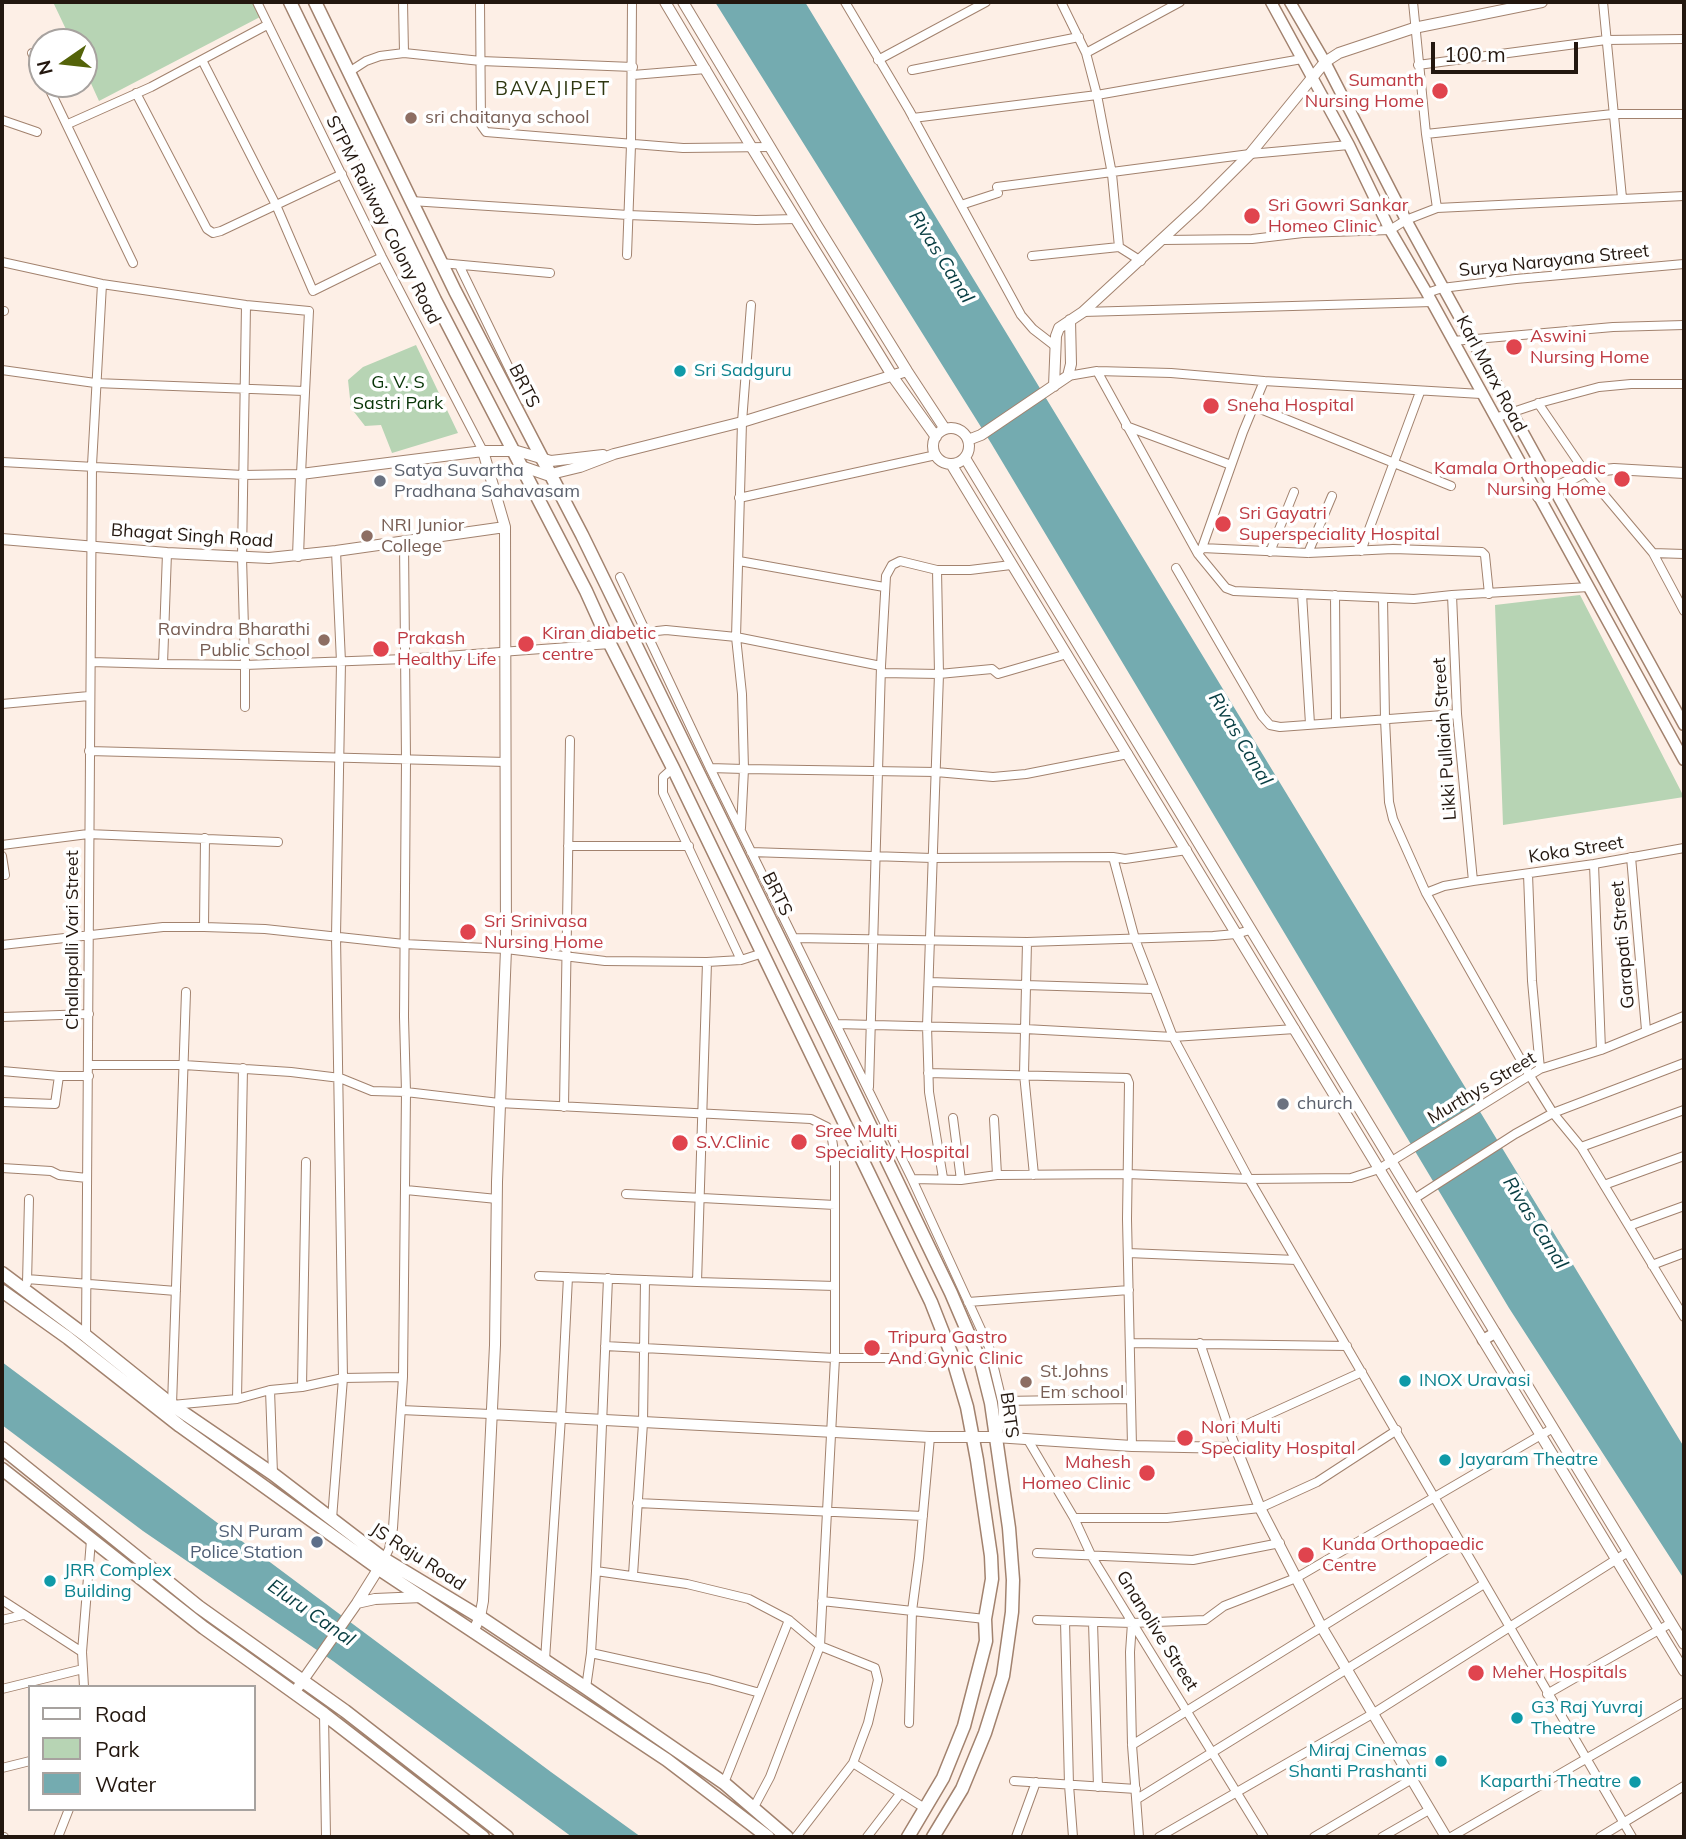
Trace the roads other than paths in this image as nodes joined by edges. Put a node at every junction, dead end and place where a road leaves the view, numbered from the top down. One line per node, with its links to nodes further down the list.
1 (257, 2): 18 (street, STPM Railway Colony Road)
2 (290, 2): 109 (main road)
3 (315, 2): 34 (main road, BRTS)
4 (402, 2): 23 (street)
5 (480, 2): 28 (street)
6 (632, 2): 33 (street)
7 (664, 2): 31 (street)
8 (683, 2): 48 (street)
9 (845, 2): 26 (street)
10 (986, 2): 26 (street)
11 (1061, 2): 20 (street)
12 (1180, 2): 24 (street)
13 (1271, 2): 27 (main road, Karl Marx Road)
14 (1290, 2): 29 (main road, Karl Marx Road)
15 (1413, 2): 19 (street)
16 (1542, 2): 19 (street)
17 (1603, 2): 22 (street)
18 (267, 25): 25 (street); 51 (street, STPM Railway Colony Road)
19 (1414, 28): 29 (street); 30 (street)
20 (1079, 37): 24 (street); 32 (street)
21 (1684, 39): 22 (street)
22 (1606, 41): 30 (street); 39 (street)
23 (404, 53): 28 (street); 34 (street)
24 (1086, 53): 37 (street)
25 (202, 60): 36 (street); 56 (street)
26 (878, 60): 41 (street)
27 (1301, 60): 35 (main road, Karl Marx Road); 37 (street)
28 (481, 61): 33 (street); 46 (street)
29 (1325, 62): 35 (street); 61 (main road, Karl Marx Road)
30 (1419, 65): 45 (street)
31 (706, 69): 33 (street); 49 (street)
32 (912, 70)
33 (633, 71): 46 (street)
34 (349, 72): 55 (main road, BRTS)
35 (1313, 78): 47 (main road, Karl Marx Road); 50 (street)
36 (136, 93): 43 (street); 56 (street)
37 (1097, 96): 41 (street); 52 (street)
38 (54, 98): 43 (street)
39 (1614, 114): 40 (street); 45 (street); 54 (street)
40 (1684, 114)
41 (913, 118): 57 (street)
42 (2, 120): 44 (street)
43 (68, 124): 70 (street)
44 (37, 132)
45 (1426, 134): 58 (street)
46 (631, 145): 49 (street); 59 (street)
47 (1349, 145): 50 (street); 62 (main road, Karl Marx Road)
48 (770, 147): 49 (street); 87 (street)
49 (752, 148): 60 (street)
50 (1250, 154): 52 (street); 63 (street)
51 (341, 174): 56 (street); 67 (street, STPM Railway Colony Road)
52 (1112, 174): 57 (street); 64 (street)
53 (1684, 196): 54 (street)
54 (1622, 198): 58 (street)
55 (411, 201): 59 (street); 71 (main road, BRTS)
56 (276, 205): 67 (street)
57 (961, 205): 85 (street)
58 (1437, 208): 61 (street)
59 (628, 215): 60 (street); 65 (street)
60 (796, 219): 90 (street)
61 (1406, 220): 62 (street); 76 (main road, Karl Marx Road)
62 (1390, 230): 63 (street); 77 (main road, Karl Marx Road)
63 (1163, 240): 68 (street)
64 (1119, 247): 66 (street); 68 (street)
65 (626, 256)
66 (1032, 256)
67 (382, 257): 110 (street, STPM Railway Colony Road)
68 (1141, 261): 80 (street)
69 (2, 262): 75 (street)
70 (133, 263)
71 (441, 263): 73 (street); 114 (main road, BRTS)
72 (1684, 264): 76 (street, Surya Narayana Street)
73 (459, 265): 74 (street); 99 (street)
74 (551, 273)
75 (102, 284): 78 (street); 92 (street, Challapalli Vari Street)
76 (1442, 288): 77 (street, Surya Narayana Street); 83 (main road, Karl Marx Road)
77 (1430, 297): 80 (street, Surya Narayana Street); 84 (main road, Karl Marx Road)
78 (246, 305): 95 (street); 96 (street)
79 (751, 305): 104 (street)
80 (1083, 312): 81 (street)
81 (1070, 320): 85 (street); 89 (street)
82 (1684, 325): 83 (street)
83 (1470, 338): 84 (street); 102 (main road, Karl Marx Road)
84 (1453, 341): 98 (main road, Karl Marx Road)
85 (1055, 346): 94 (street)
86 (2, 370): 92 (street)
87 (907, 371): 90 (street); 106 (street)
88 (1097, 371): 89 (street); 91 (street); 105 (street)
89 (1068, 376): 94 (street)
90 (894, 377): 104 (street); 107 (street)
91 (1264, 381): 97 (street); 101 (street)
92 (95, 383): 95 (street); 119 (street, Challapalli Vari Street)
93 (1684, 384): 100 (street)
94 (1051, 388): 108 (street)
95 (244, 390): 96 (street); 125 (street)
96 (304, 391): 123 (street)
97 (1420, 391): 98 (street); 116 (street)
98 (1482, 394): 103 (main road, Karl Marx Road)
99 (526, 401)
100 (1538, 403): 102 (street); 121 (street)
101 (1253, 406): 116 (street); 118 (street)
102 (1511, 412): 103 (street); 127 (main road, Karl Marx Road)
103 (1495, 418): 130 (main road, Karl Marx Road)
104 (741, 422): 111 (street); 131 (street)
105 (1126, 426): 118 (street); 137 (street)
106 (945, 429): 107 (street); 108 (street)
107 (936, 437): 112 (street)
108 (968, 440): 113 (street)
109 (512, 451): 110 (street); 114 (street); 120 (main road)
110 (483, 452): 123 (street); 132 (street)
111 (614, 454): 114 (street); 124 (street)
112 (936, 455): 117 (street); 131 (street)
113 (965, 458): 117 (street); 213 (street)
114 (543, 460): 124 (main road, BRTS)
115 (2, 462): 119 (street)
116 (1394, 462): 126 (street); 138 (street)
117 (951, 464): 147 (street)
118 (1231, 465): 137 (street)
119 (92, 466): 125 (street); 135 (street, Challapalli Vari Street)
120 (520, 466): 124 (street); 161 (main road)
121 (1586, 471): 122 (street); 127 (street); 142 (street)
122 (1684, 472)
123 (301, 474): 125 (street); 144 (street)
124 (550, 474): 341 (main road, BRTS)
125 (243, 475): 145 (street)
126 (1451, 486)
127 (1553, 488): 130 (street); 176 (main road, Karl Marx Road)
128 (1294, 492): 139 (street)
129 (1332, 496): 141 (street)
130 (1538, 496): 152 (main road, Karl Marx Road)
131 (739, 498): 146 (street)
132 (505, 527): 134 (street, Bhagat Singh Road); 162 (street)
133 (2, 539): 135 (street, Bhagat Singh Road)
134 (404, 542): 136 (street, Bhagat Singh Road); 164 (street)
135 (92, 545): 140 (street, Bhagat Singh Road); 165 (street, Challapalli Vari Street)
136 (336, 551): 144 (street, Bhagat Singh Road); 166 (street)
137 (1200, 551): 139 (street); 153 (street)
138 (1361, 551): 141 (street); 154 (street)
139 (1270, 552): 141 (street)
140 (167, 553): 145 (street, Bhagat Singh Road); 167 (street)
141 (1308, 553)
142 (1653, 553): 143 (street); 158 (street)
143 (1684, 554)
144 (298, 556): 145 (street, Bhagat Singh Road)
145 (242, 557): 168 (street)
146 (738, 561): 151 (street); 160 (street)
147 (1011, 565): 149 (street); 163 (street)
148 (1176, 568): 178 (street)
149 (937, 570): 151 (street); 170 (street)
150 (620, 577): 159 (street)
151 (884, 587): 169 (street)
152 (1589, 587): 154 (street); 179 (main road, Karl Marx Road)
153 (1302, 594): 155 (street); 178 (street)
154 (1489, 594): 156 (street)
155 (1335, 595): 157 (street); 177 (street)
156 (1452, 595): 157 (street); 174 (street, Likki Pullaiah Street)
157 (1384, 598): 175 (street)
158 (1684, 611)
159 (650, 637): 160 (street); 188 (street)
160 (736, 637): 169 (street); 189 (street)
161 (610, 644): 162 (street); 187 (main road)
162 (505, 653): 164 (street); 186 (street)
163 (1067, 654): 170 (street); 182 (street)
164 (405, 659): 166 (street); 184 (street)
165 (91, 662): 167 (street); 171 (street, Challapalli Vari Street)
166 (341, 662): 168 (street); 183 (street)
167 (163, 664): 168 (street)
168 (245, 665): 173 (street)
169 (881, 670): 170 (street); 190 (street)
170 (939, 674): 191 (street)
171 (89, 696): 172 (street); 181 (street, Challapalli Vari Street)
172 (2, 704)
173 (245, 707)
174 (1457, 714): 175 (street); 210 (street, Likki Pullaiah Street)
175 (1385, 719): 177 (street); 211 (street)
176 (1683, 721): 179 (street)
177 (1336, 722): 178 (street)
178 (1310, 724)
179 (1666, 725): 185 (main road, Karl Marx Road)
180 (570, 740): 197 (street)
181 (89, 751): 183 (street); 193 (street, Challapalli Vari Street)
182 (1128, 754): 191 (street); 200 (street)
183 (341, 759): 184 (street); 216 (street)
184 (405, 760): 186 (street); 222 (street)
185 (1684, 760)
186 (506, 762): 224 (street)
187 (673, 768): 198 (street); 225 (main road)
188 (710, 768): 189 (street); 192 (street)
189 (744, 769): 190 (street); 192 (street)
190 (879, 772): 191 (street); 203 (street)
191 (936, 772): 206 (street)
192 (741, 830): 201 (street)
193 (88, 834): 194 (street); 196 (street); 215 (street, Challapalli Vari Street)
194 (205, 838): 195 (street); 212 (street)
195 (278, 842)
196 (2, 845)
197 (568, 846): 198 (street); 226 (street)
198 (689, 846): 227 (street)
199 (1684, 848): 205 (street, Koka Street)
200 (1187, 850): 204 (street); 214 (street)
201 (751, 852): 203 (street); 217 (street)
202 (2, 856): 209 (street)
203 (877, 856): 206 (street); 219 (street)
204 (1113, 857): 206 (street); 218 (street)
205 (1631, 857): 207 (street, Koka Street); 241 (street, Garapati Street)
206 (932, 858): 220 (street)
207 (1594, 864): 208 (street, Koka Street); 243 (street)
208 (1528, 874): 210 (street, Koka Street); 248 (street)
209 (5, 875)
210 (1473, 881): 211 (street, Koka Street)
211 (1426, 893): 254 (street)
212 (204, 927): 215 (street); 216 (street)
213 (1250, 930): 214 (street); 268 (street)
214 (1236, 934): 218 (street); 240 (street)
215 (89, 936): 223 (street); 233 (street, Challapalli Vari Street)
216 (336, 936): 222 (street); 255 (street)
217 (795, 938): 219 (street); 236 (street)
218 (1135, 939): 221 (street); 231 (street)
219 (874, 940): 220 (street); 237 (street)
220 (930, 941): 221 (street); 229 (street)
221 (1027, 942): 230 (street)
222 (404, 944): 224 (street); 257 (street)
223 (2, 945)
224 (506, 949): 226 (street); 259 (street)
225 (763, 953): 227 (street); 319 (main road)
226 (566, 958): 228 (street); 260 (street)
227 (741, 960): 228 (street)
228 (707, 962): 262 (street)
229 (929, 982): 230 (street); 238 (street)
230 (1027, 986): 231 (street); 239 (street)
231 (1153, 989): 242 (street)
232 (186, 992): 246 (street)
233 (89, 1014): 235 (street); 245 (street, Challapalli Vari Street)
234 (1684, 1016): 241 (street, Murthys Street)
235 (2, 1017)
236 (836, 1024): 237 (street); 256 (street)
237 (871, 1024): 238 (street); 256 (street)
238 (927, 1026): 239 (street); 250 (street)
239 (1025, 1029): 242 (street); 251 (street)
240 (1294, 1029): 242 (street); 271 (street)
241 (1646, 1030): 243 (street, Murthys Street)
242 (1173, 1037): 278 (street)
243 (1601, 1050): 248 (street, Murthys Street)
244 (1684, 1063): 263 (street)
245 (88, 1065): 246 (street); 253 (street, Challapalli Vari Street)
246 (184, 1065): 247 (street); 305 (street)
247 (243, 1068): 255 (street); 325 (street)
248 (1540, 1069): 254 (street, Murthys Street)
249 (2, 1071): 252 (street)
250 (928, 1073): 251 (street); 277 (street)
251 (1024, 1074): 272 (street); 274 (street)
252 (59, 1076): 253 (street); 258 (street)
253 (89, 1076): 275 (street, Challapalli Vari Street)
254 (1530, 1076): 263 (street); 268 (street, Murthys Street)
255 (340, 1078): 257 (street); 322 (street)
256 (869, 1091): 276 (street)
257 (406, 1092): 259 (street); 281 (street)
258 (2, 1102)
259 (499, 1103): 260 (street); 285 (street)
260 (564, 1107): 262 (street)
261 (1684, 1110): 266 (street)
262 (703, 1112): 286 (street); 287 (street)
263 (1552, 1113): 266 (street); 283 (street)
264 (953, 1118): 279 (street)
265 (995, 1119): 273 (street)
266 (1581, 1147): 280 (street)
267 (1684, 1156): 280 (street)
268 (1392, 1161): 271 (street, Murthys Street); 283 (street)
269 (306, 1162): 323 (street)
270 (2, 1168): 275 (street)
271 (1379, 1169): 278 (street, Murthys Street); 312 (street)
272 (1127, 1174): 274 (street, Murthys Street); 278 (street, Murthys Street); 290 (street)
273 (997, 1175): 274 (street, Murthys Street); 279 (street, Murthys Street)
274 (1034, 1175)
275 (88, 1178): 301 (street, Challapalli Vari Street)
276 (912, 1178): 277 (street, Murthys Street); 308 (street)
277 (943, 1178): 279 (street, Murthys Street)
278 (1249, 1179): 292 (street)
279 (961, 1180)
280 (1604, 1185): 289 (street)
281 (406, 1190): 285 (street); 321 (street)
282 (626, 1194): 286 (street)
283 (1417, 1196): 310 (street)
284 (29, 1199): 298 (street)
285 (497, 1199): 330 (street)
286 (699, 1199): 287 (street); 300 (street)
287 (835, 1205): 302 (street)
288 (1684, 1206): 289 (street)
289 (1629, 1226): 293 (street)
290 (1128, 1253): 292 (street); 303 (street)
291 (1684, 1253): 293 (street)
292 (1296, 1260): 316 (street)
293 (1652, 1265): 307 (street)
294 (2, 1273): 306 (main road, JS Raju Road)
295 (538, 1276): 296 (street)
296 (568, 1277): 297 (street); 331 (street)
297 (608, 1278): 299 (street); 315 (street)
298 (27, 1279): 301 (street); 306 (street)
299 (645, 1280): 300 (street); 317 (street)
300 (697, 1282): 302 (street)
301 (86, 1285): 305 (street); 311 (street, Challapalli Vari Street)
302 (835, 1286): 318 (street)
303 (1129, 1290): 308 (street); 313 (street)
304 (2, 1291): 362 (main road, JS Raju Road)
305 (176, 1291): 328 (street)
306 (27, 1293): 311 (main road, JS Raju Road)
307 (1680, 1301): 309 (street)
308 (968, 1302): 327 (street)
309 (1684, 1317)
310 (1495, 1333): 312 (main road); 334 (street)
311 (86, 1336): 328 (main road, JS Raju Road)
312 (1483, 1340): 339 (street)
313 (1130, 1343): 314 (street); 326 (street)
314 (1200, 1343): 316 (street); 337 (street)
315 (605, 1346): 317 (street); 332 (street)
316 (1348, 1346): 320 (street)
317 (645, 1348): 318 (street); 333 (street)
318 (835, 1358): 319 (street); 336 (street)
319 (953, 1358): 338 (main road)
320 (1362, 1372): 335 (street); 337 (street)
321 (403, 1377): 322 (street); 329 (street)
322 (343, 1378): 323 (street); 354 (street)
323 (302, 1388): 324 (street)
324 (270, 1390): 325 (street); 347 (street)
325 (237, 1399): 328 (street)
326 (1131, 1399): 327 (street); 343 (street)
327 (1002, 1401): 341 (street)
328 (172, 1405): 347 (main road, JS Raju Road)
329 (401, 1410): 330 (street); 362 (street)
330 (491, 1414): 331 (street); 373 (street)
331 (561, 1417): 332 (street); 390 (street)
332 (602, 1421): 333 (street); 363 (street)
333 (643, 1423): 336 (street); 349 (street)
334 (1553, 1428): 339 (street); 358 (street)
335 (1397, 1430): 348 (street); 350 (street)
336 (831, 1432): 340 (street); 351 (street)
337 (1230, 1432): 345 (street)
338 (972, 1436): 340 (street); 341 (street); 374 (main road)
339 (1541, 1436): 348 (street); 361 (street)
340 (930, 1437): 352 (street)
341 (995, 1437): 342 (street); 438 (main road, BRTS)
342 (1028, 1440): 343 (street); 353 (street, Gnanolive Street)
343 (1132, 1446): 345 (street)
344 (2, 1448): 394 (main road)
345 (1236, 1448): 350 (street)
346 (2, 1469): 355 (main road)
347 (273, 1474): 354 (main road, JS Raju Road)
348 (1435, 1495): 356 (street); 365 (street)
349 (637, 1503): 351 (street); 364 (street)
350 (1260, 1508): 353 (street); 357 (street)
351 (828, 1510): 352 (street); 369 (street)
352 (923, 1516): 371 (street)
353 (1074, 1518): 360 (street, Gnanolive Street)
354 (332, 1519): 362 (main road, JS Raju Road)
355 (91, 1540): 388 (street); 398 (main road)
356 (1460, 1541): 366 (street); 382 (street)
357 (1280, 1543): 360 (street); 365 (street)
358 (1628, 1552): 361 (street); 381 (street)
359 (1037, 1553): 360 (street)
360 (1092, 1557): 380 (street, Gnanolive Street)
361 (1616, 1560): 383 (street); 384 (street)
362 (381, 1564): 367 (main road, JS Raju Road); 370 (street); 373 (main road, JS Raju Road)
363 (596, 1571): 364 (street); 389 (street)
364 (633, 1575): 376 (street)
365 (1296, 1578): 380 (street); 382 (street)
366 (1484, 1584): 383 (street); 392 (street)
367 (422, 1597): 370 (street); 385 (main road, JS Raju Road)
368 (2, 1600): 372 (street)
369 (822, 1601): 371 (street); 387 (street)
370 (357, 1604): 394 (street)
371 (912, 1611): 374 (street); 406 (street)
372 (23, 1615): 375 (street); 388 (street)
373 (480, 1617): 385 (street); 390 (main road, JS Raju Road)
374 (985, 1619): 425 (main road)
375 (2, 1620)
376 (789, 1620): 387 (street); 399 (street)
377 (1037, 1620): 378 (street)
378 (1065, 1621): 379 (street); 417 (street)
379 (1093, 1622): 380 (street); 418 (street)
380 (1132, 1623): 403 (street, Gnanolive Street); 407 (street)
381 (1671, 1623): 384 (street); 386 (street)
382 (1321, 1626): 392 (street); 403 (street)
383 (1509, 1627): 400 (street); 404 (street)
384 (1659, 1630): 393 (street); 400 (street)
385 (473, 1632): 433 (main road, JS Raju Road)
386 (1684, 1644)
387 (820, 1646): 411 (street); 424 (street)
388 (82, 1652): 391 (street)
389 (591, 1653): 396 (street); 399 (street)
390 (545, 1660): 396 (main road, JS Raju Road)
391 (83, 1669): 395 (street); 397 (street)
392 (1347, 1669): 404 (street); 408 (street)
393 (1684, 1671)
394 (303, 1680): 398 (street); 401 (main road)
395 (84, 1685)
396 (586, 1688): 416 (main road, JS Raju Road)
397 (2, 1689)
398 (293, 1693): 405 (main road)
399 (760, 1693): 416 (street)
400 (1547, 1694): 409 (street)
401 (327, 1698): 405 (street); 432 (main road)
402 (1684, 1702): 409 (street)
403 (1188, 1710): 407 (street); 408 (street, Gnanolive Street)
404 (1374, 1713): 413 (street); 421 (street)
405 (324, 1714): 430 (street); 431 (main road)
406 (909, 1723)
407 (1132, 1745): 420 (street)
408 (1211, 1752): 421 (street, Gnanolive Street); 423 (street)
409 (1586, 1759): 428 (street); 447 (street)
410 (28, 1762): 412 (street)
411 (853, 1763): 422 (street); 435 (street)
412 (2, 1768)
413 (1412, 1779): 426 (street); 444 (street)
414 (1014, 1781): 415 (street)
415 (1036, 1782): 417 (street); 439 (street)
416 (724, 1783): 424 (main road, JS Raju Road)
417 (1069, 1785): 418 (street); 440 (street)
418 (1098, 1787): 420 (street)
419 (1684, 1787): 428 (street)
420 (1136, 1789): 423 (street)
421 (1235, 1792): 442 (street); 443 (street, Gnanolive Street)
422 (900, 1794): 425 (street); 436 (street)
423 (1137, 1799): 441 (street)
424 (754, 1807): 434 (main road, JS Raju Road)
425 (926, 1809): 437 (main road)
426 (1429, 1810): 445 (street); 446 (street)
427 (68, 1811): 429 (street)
428 (1623, 1822): 448 (street); 449 (street)
429 (58, 1837)
430 (326, 1837)
431 (483, 1837)
432 (507, 1837)
433 (768, 1837)
434 (787, 1837)
435 (796, 1837)
436 (867, 1837)
437 (908, 1837)
438 (933, 1837)
439 (1016, 1837)
440 (1073, 1837)
441 (1139, 1837)
442 (1159, 1837)
443 (1264, 1837)
444 (1314, 1837)
445 (1382, 1837)
446 (1446, 1837)
447 (1451, 1837)
448 (1600, 1837)
449 (1632, 1837)

